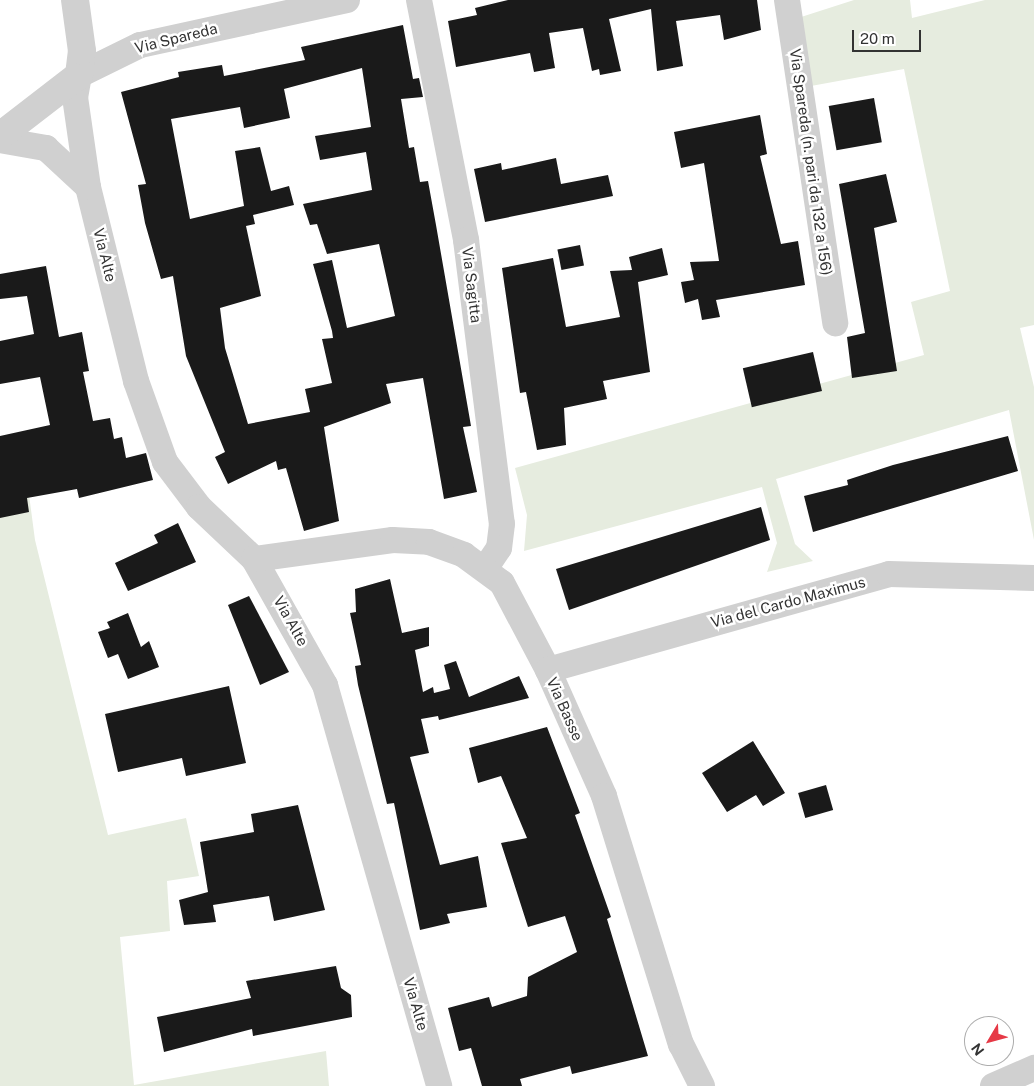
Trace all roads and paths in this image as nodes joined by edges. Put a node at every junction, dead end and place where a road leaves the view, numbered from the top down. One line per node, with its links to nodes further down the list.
1 (75, 0): 5 (street)
2 (346, 0): 5 (street, Via Spareda)
3 (418, 0): 10 (street, Via Sagitta)
4 (787, 0): 8 (street, Via Spareda (n. pari da 132 a 156))
5 (79, 76): 6 (street, Via Spareda); 7 (street, Via Alte)
6 (0, 138): 7 (street)
7 (88, 187): 9 (street, Via Alte)
8 (835, 323)
9 (254, 560): 10 (street, Via Basse); 14 (street, Via Alte)
10 (485, 569): 12 (street, Via Basse)
11 (1034, 578): 12 (street, Via del Cardo Maximus)
12 (548, 670): 15 (street, Via Basse)
13 (1034, 1068): 16 (street)
14 (439, 1086)
15 (702, 1086)
16 (993, 1086)

